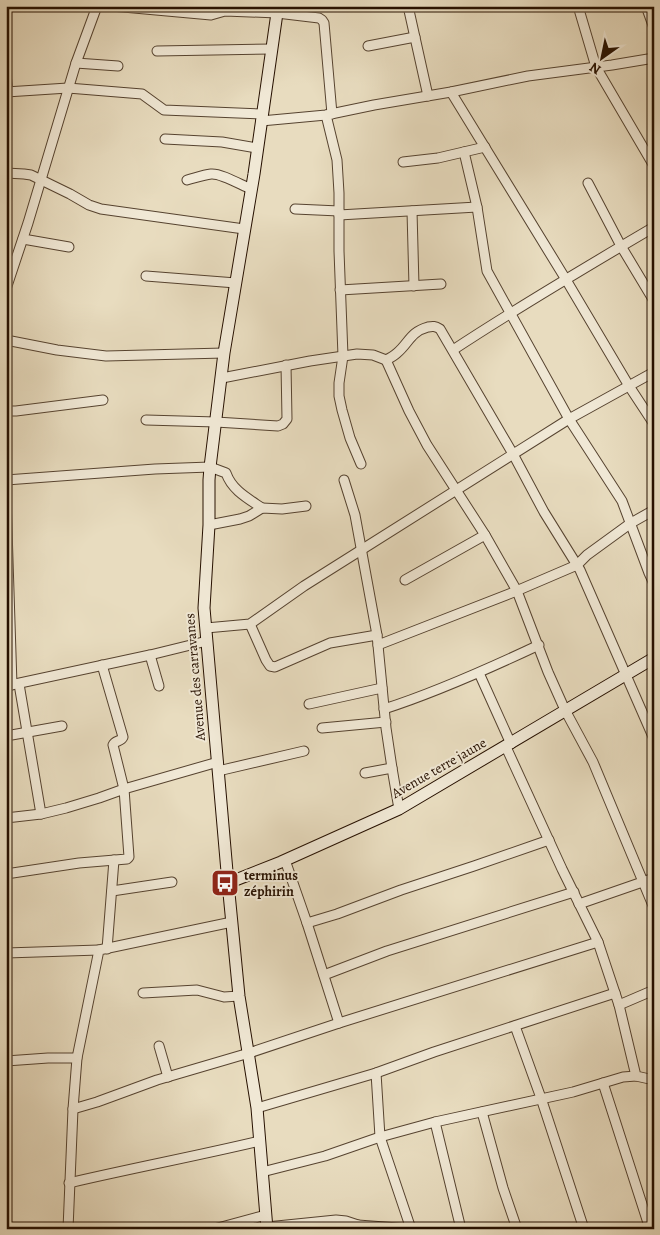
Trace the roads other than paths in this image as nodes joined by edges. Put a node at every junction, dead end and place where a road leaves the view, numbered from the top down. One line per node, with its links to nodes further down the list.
1 (97, 6): 13 (street)
2 (112, 6): 6 (street)
3 (408, 6): 8 (street)
4 (578, 6): 15 (street)
5 (646, 6): 7 (street)
6 (277, 9): 10 (street, Avenue des carravanes); 21 (street)
7 (654, 28)
8 (415, 37): 9 (street); 20 (street)
9 (368, 46)
10 (272, 49): 11 (street); 22 (street, Avenue des carravanes)
11 (157, 51)
12 (654, 58): 15 (street)
13 (76, 63): 14 (street); 17 (street)
14 (118, 66)
15 (596, 67): 19 (street); 28 (street)
16 (6, 74): 18 (street)
17 (68, 88): 18 (street); 22 (street); 30 (street)
18 (7, 92)
19 (451, 92): 20 (street); 24 (street)
20 (428, 96): 21 (street)
21 (329, 114): 22 (street); 37 (street)
22 (262, 117): 25 (street, Avenue des carravanes)
23 (166, 139): 25 (street)
24 (485, 147): 26 (street); 44 (street)
25 (257, 148): 33 (street, Avenue des carravanes)
26 (464, 152): 27 (street); 34 (street)
27 (403, 162)
28 (654, 166)
29 (6, 173): 30 (street)
30 (41, 180): 39 (street); 40 (street)
31 (188, 180): 33 (street)
32 (588, 182): 41 (street)
33 (251, 189): 39 (street, Avenue des carravanes)
34 (477, 207): 36 (street); 51 (street)
35 (295, 209): 37 (street)
36 (412, 211): 37 (street); 47 (street)
37 (339, 213): 49 (street)
38 (654, 227): 41 (street)
39 (244, 229): 45 (street, Avenue des carravanes)
40 (23, 239): 42 (street); 48 (street)
41 (621, 246): 44 (street); 50 (street)
42 (69, 247)
43 (146, 276): 45 (street)
44 (565, 278): 51 (street); 60 (street)
45 (236, 283): 54 (street, Avenue des carravanes)
46 (441, 284): 47 (street)
47 (414, 286): 49 (street)
48 (6, 289)
49 (340, 290): 55 (street)
50 (654, 301)
51 (510, 313): 53 (street); 63 (street)
52 (6, 340): 54 (street)
53 (453, 350): 56 (street); 67 (street)
54 (224, 352): 59 (street, Avenue des carravanes)
55 (343, 356): 56 (street); 57 (street); 68 (street)
56 (386, 360): 72 (street)
57 (286, 365): 59 (street); 65 (street)
58 (654, 372): 60 (street)
59 (222, 378): 65 (street, Avenue des carravanes)
60 (629, 386): 63 (street); 66 (street)
61 (103, 400): 62 (street)
62 (6, 411)
63 (569, 419): 67 (street); 77 (street)
64 (146, 420): 65 (street)
65 (216, 422): 69 (street, Avenue des carravanes)
66 (654, 424)
67 (513, 454): 72 (street); 81 (street)
68 (361, 464)
69 (210, 467): 70 (street); 75 (street); 78 (street, Avenue des carravanes)
70 (6, 480)
71 (344, 480): 80 (street)
72 (456, 489): 79 (street); 80 (street)
73 (6, 498): 96 (street)
74 (306, 506): 75 (street)
75 (262, 508): 78 (street)
76 (654, 510): 77 (street)
77 (631, 522): 81 (street); 83 (street)
78 (209, 525): 86 (street, Avenue des carravanes)
79 (486, 535): 82 (street); 84 (street)
80 (361, 550): 85 (street); 87 (street)
81 (577, 565): 84 (street); 95 (street)
82 (405, 580)
83 (654, 584)
84 (517, 591): 89 (street); 90 (street)
85 (250, 624): 86 (street); 87 (street)
86 (206, 628): 88 (street, Avenue des carravanes)
87 (377, 635): 89 (street)
88 (207, 641): 91 (street); 110 (street, Avenue des carravanes)
89 (378, 645): 98 (street)
90 (539, 645): 94 (street); 101 (street)
91 (150, 655): 93 (street); 97 (street)
92 (654, 658): 95 (street, Avenue terre jaune)
93 (102, 665): 96 (street); 113 (street)
94 (479, 673): 100 (street); 108 (street)
95 (626, 675): 101 (street, Avenue terre jaune); 107 (street)
96 (12, 685): 105 (street)
97 (160, 686)
98 (382, 688): 99 (street); 100 (street)
99 (309, 704)
100 (384, 709): 102 (street)
101 (565, 710): 108 (street, Avenue terre jaune); 123 (street)
102 (386, 722): 104 (street); 111 (street)
103 (62, 726): 105 (street)
104 (322, 728)
105 (27, 732): 106 (street); 115 (street)
106 (6, 736)
107 (654, 740)
108 (508, 745): 114 (street, Avenue terre jaune); 117 (street)
109 (304, 751): 110 (street)
110 (218, 766): 113 (street); 124 (street, Avenue des carravanes)
111 (392, 768): 112 (street); 114 (street)
112 (365, 772)
113 (124, 788): 115 (street); 118 (street)
114 (399, 809): 119 (street, Avenue terre jaune)
115 (41, 814): 116 (street)
116 (6, 818)
117 (549, 840): 126 (street); 130 (street)
118 (114, 860): 120 (street); 125 (street)
119 (284, 860): 124 (street, Avenue terre jaune); 130 (street)
120 (6, 874)
121 (654, 878): 123 (street)
122 (172, 882): 125 (street)
123 (642, 882): 127 (street); 128 (street)
124 (228, 883): 129 (street, Avenue des carravanes)
125 (112, 891): 132 (street)
126 (574, 892): 127 (street); 134 (street)
127 (579, 904): 131 (street)
128 (654, 908)
129 (232, 922): 132 (street); 138 (street, Avenue des carravanes)
130 (307, 923): 134 (street)
131 (598, 942): 137 (street); 140 (street)
132 (103, 949): 133 (street); 144 (street)
133 (6, 953)
134 (324, 975): 140 (street)
135 (654, 990): 139 (street)
136 (142, 993): 138 (street)
137 (615, 993): 139 (street); 141 (street)
138 (240, 996): 143 (street, Avenue des carravanes)
139 (619, 1005): 147 (street)
140 (339, 1023): 143 (street)
141 (515, 1026): 146 (street); 151 (street)
142 (159, 1046): 148 (street)
143 (249, 1053): 148 (street); 152 (street, Avenue des carravanes)
144 (77, 1058): 145 (street); 153 (street)
145 (6, 1061)
146 (376, 1073): 152 (street); 156 (street)
147 (636, 1076): 149 (street); 150 (street)
148 (168, 1077): 153 (street)
149 (654, 1080)
150 (603, 1083): 151 (street); 160 (street)
151 (541, 1098): 154 (street); 168 (street)
152 (257, 1108): 157 (street, Avenue des carravanes)
153 (73, 1109): 159 (street)
154 (482, 1112): 155 (street); 167 (street)
155 (436, 1122): 156 (street); 166 (street)
156 (380, 1137): 158 (street); 165 (street)
157 (260, 1141): 158 (street, Avenue des carravanes); 159 (street)
158 (262, 1172): 161 (street, Avenue des carravanes)
159 (69, 1183): 163 (street)
160 (650, 1214): 169 (street)
161 (267, 1224): 162 (street); 164 (street)
162 (359, 1227): 165 (street)
163 (68, 1229)
164 (214, 1229)
165 (411, 1229)
166 (461, 1229)
167 (516, 1229)
168 (584, 1229)
169 (650, 1229)

